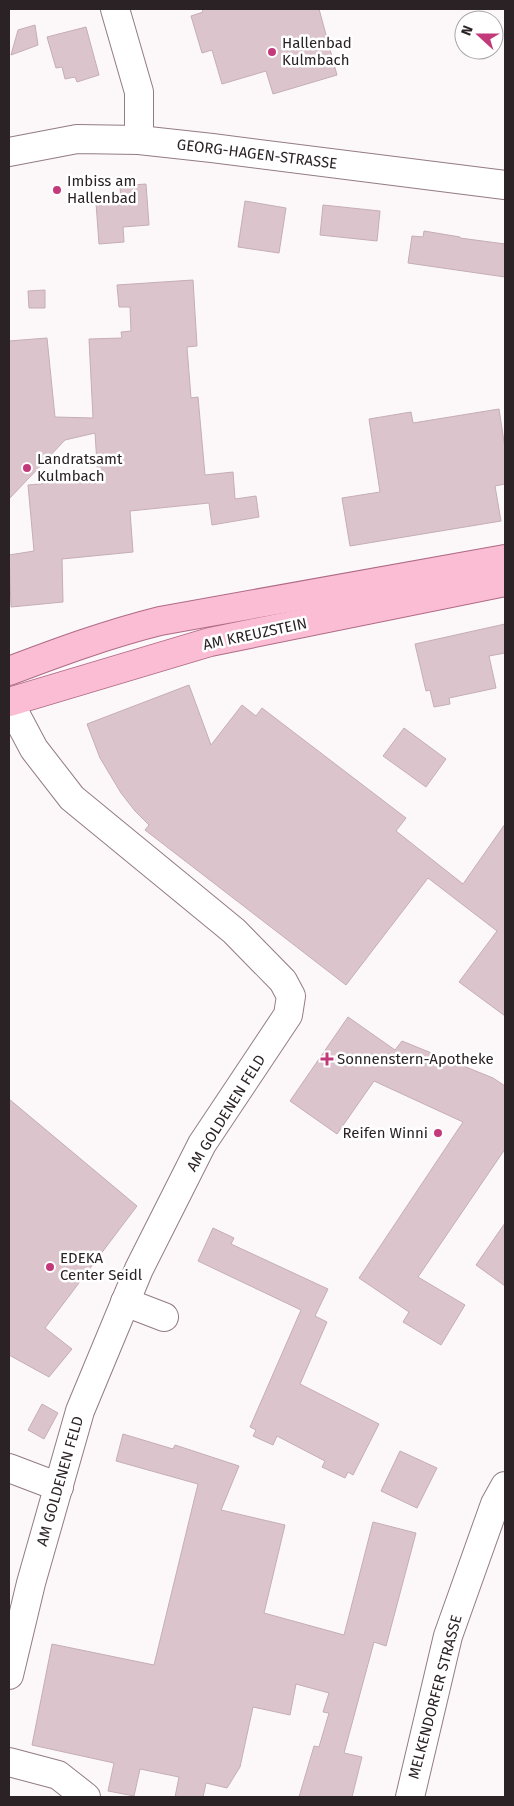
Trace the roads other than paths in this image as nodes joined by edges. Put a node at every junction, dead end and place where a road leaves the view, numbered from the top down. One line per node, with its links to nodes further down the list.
1 (115, 9): 2 (street)
2 (140, 140): 3 (street, GEORG-HAGEN-STRASSE); 4 (street, GEORG-HAGEN-STRASSE)
3 (9, 152)
4 (505, 185)
5 (505, 559): 7 (main road, AM KREUZSTEIN)
6 (505, 582): 8 (main road, AM KREUZSTEIN)
7 (9, 671)
8 (9, 702): 9 (street, AM GOLDENEN FELD)
9 (125, 1302): 10 (street); 13 (street, AM GOLDENEN FELD)
10 (164, 1317)
11 (9, 1468): 13 (street)
12 (505, 1486): 17 (street, MELKENDORFER STRASSE)
13 (59, 1487): 14 (street, AM GOLDENEN FELD)
14 (9, 1676)
15 (9, 1762): 16 (street)
16 (86, 1797)
17 (410, 1797)

